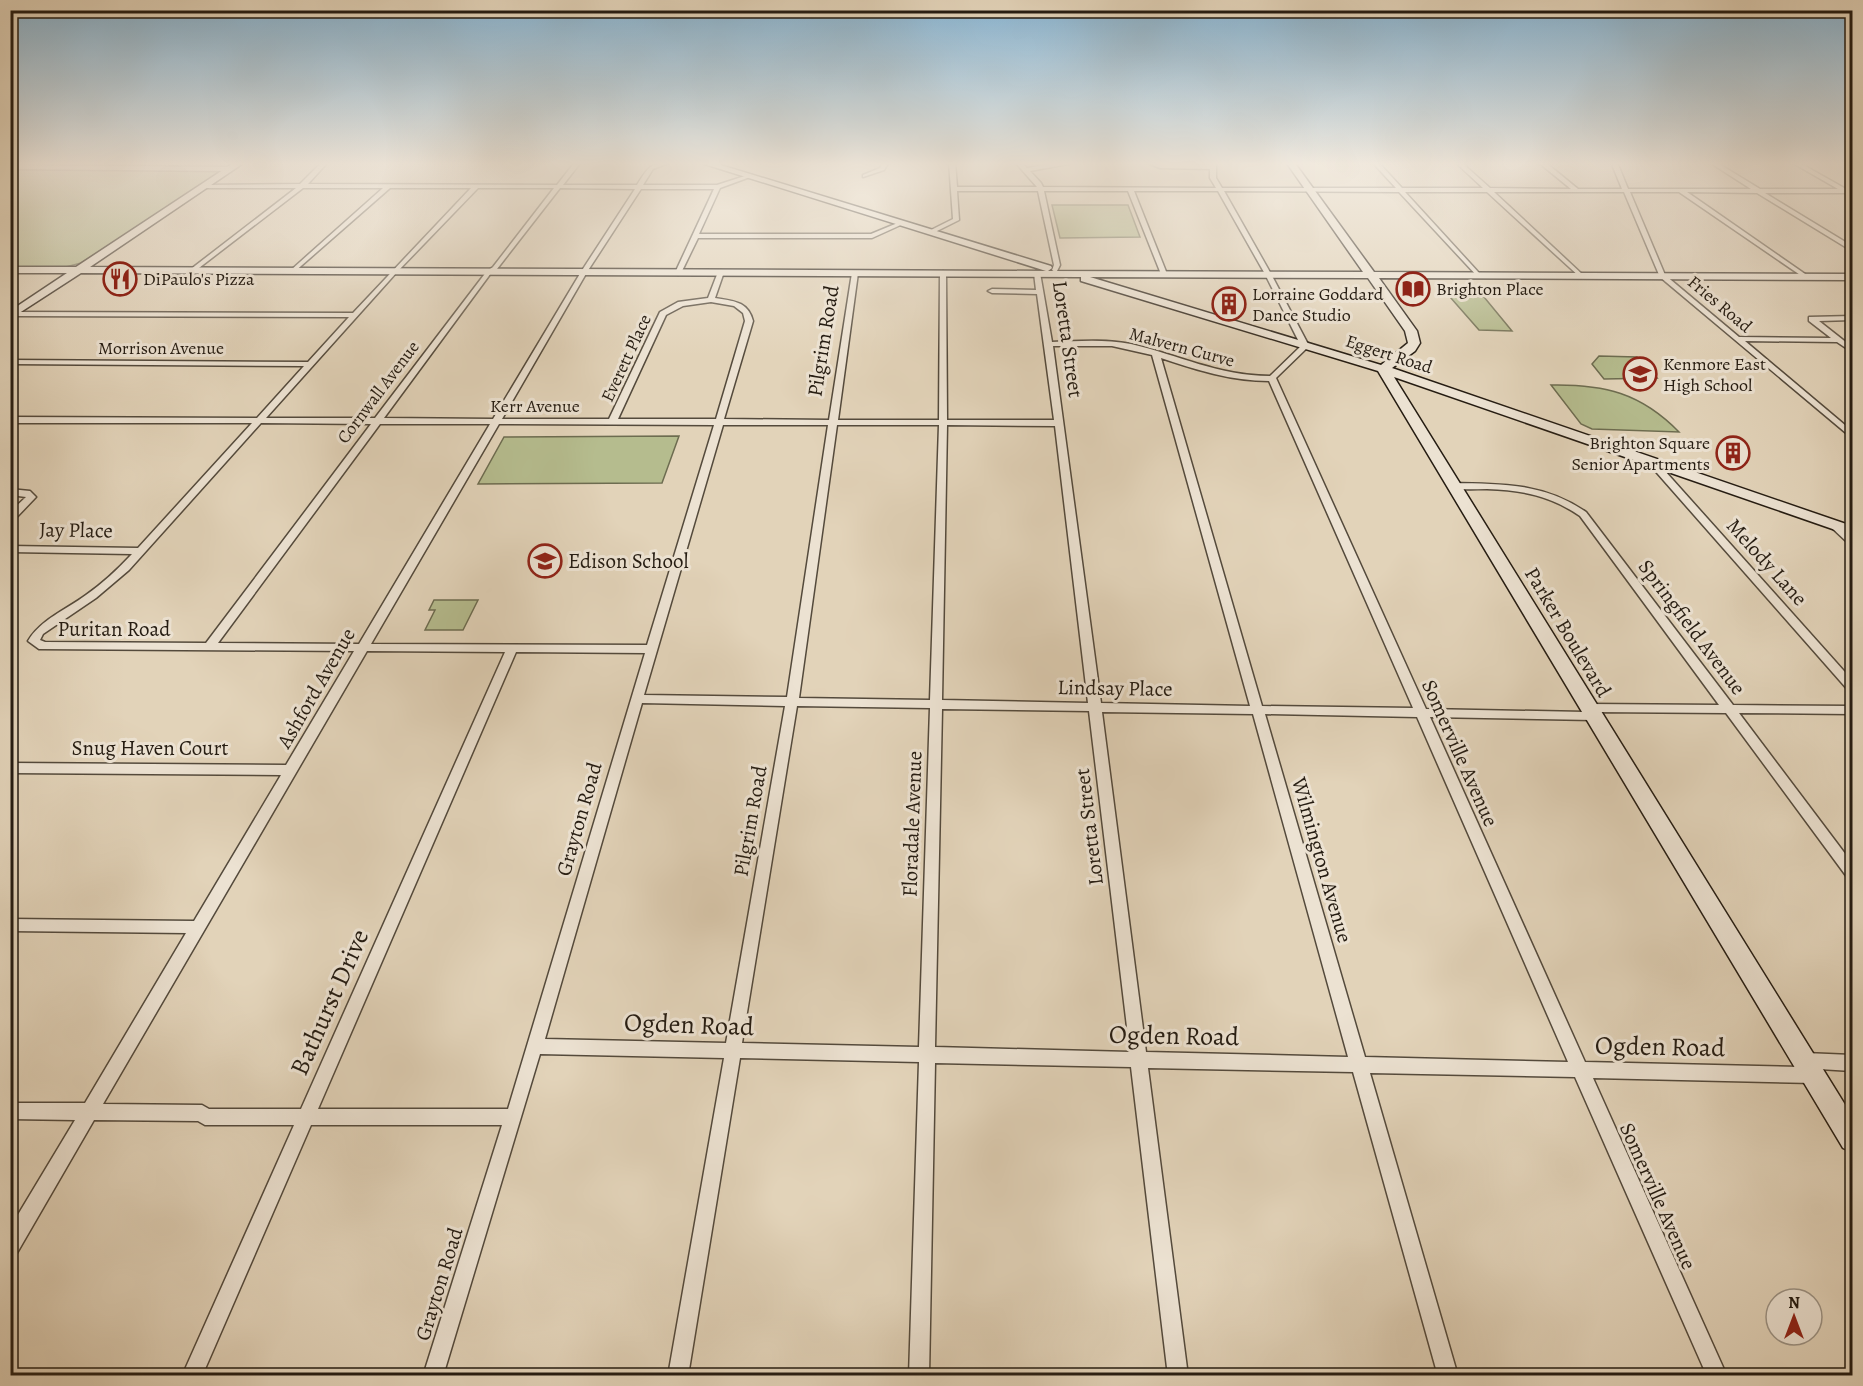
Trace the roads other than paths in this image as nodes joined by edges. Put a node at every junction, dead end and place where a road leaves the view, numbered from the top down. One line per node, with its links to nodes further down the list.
1 (144, 227): 24 (street)
2 (249, 227): 25 (street)
3 (343, 227): 26 (street)
4 (438, 227): 27 (street, Puritan Road)
5 (528, 227): 28 (street, Cornwall Avenue)
6 (613, 227): 29 (street, Ashford Avenue)
7 (700, 227): 21 (street)
8 (894, 227): 21 (street)
9 (914, 227): 20 (street, Eggert Road)
10 (942, 227): 20 (street)
11 (1048, 227): 31 (street)
12 (1145, 227): 36 (street)
13 (1241, 227): 37 (street)
14 (1336, 227): 38 (street)
15 (1434, 227): 39 (street)
16 (1528, 227): 40 (street)
17 (1642, 227): 41 (street, Fries Road)
18 (1732, 227): 42 (street)
19 (1816, 227): 22 (street)
20 (931, 232): 31 (street, Eggert Road)
21 (696, 236): 32 (street)
22 (1852, 249)
23 (10, 270): 24 (street)
24 (78, 270): 25 (street); 47 (street)
25 (193, 270): 26 (street)
26 (293, 271): 27 (street)
27 (395, 272): 28 (street); 48 (street, Puritan Road)
28 (489, 272): 29 (street); 62 (street, Cornwall Avenue)
29 (584, 272): 32 (street); 63 (street, Ashford Avenue)
30 (721, 272): 32 (street); 33 (street); 46 (street)
31 (1061, 272): 35 (street); 36 (street); 53 (street, Eggert Road)
32 (678, 273)
33 (855, 273): 34 (street); 67 (street, Pilgrim Road)
34 (943, 273): 35 (street); 64 (street, Floradale Avenue)
35 (1037, 273): 45 (street, Loretta Street)
36 (1164, 274): 37 (street)
37 (1268, 274): 38 (street); 53 (street)
38 (1370, 274): 39 (street); 58 (street)
39 (1478, 275): 40 (street)
40 (1581, 276): 41 (street)
41 (1662, 276): 42 (street); 50 (street, Fries Road)
42 (1806, 277): 43 (street)
43 (1852, 277)
44 (992, 291): 45 (street)
45 (1040, 292): 52 (street, Loretta Street)
46 (711, 300): 65 (street, Everett Place); 66 (street, Grayton Road)
47 (12, 315): 48 (street)
48 (356, 315): 57 (street, Puritan Road)
49 (1852, 318): 51 (street)
50 (1738, 339): 51 (street); 69 (street, Fries Road)
51 (1838, 340): 54 (street)
52 (1049, 344): 55 (street, Malvern Curve); 68 (street, Loretta Street)
53 (1305, 346): 58 (street, Eggert Road); 59 (street)
54 (1852, 350)
55 (1156, 355): 59 (street, Malvern Curve); 89 (street, Wilmington Avenue)
56 (10, 362): 57 (street, Morrison Avenue)
57 (312, 363): 61 (street, Puritan Road)
58 (1383, 369): 70 (street, Eggert Road); 71 (street, Parker Boulevard)
59 (1272, 378): 92 (street, Somerville Avenue)
60 (10, 420): 61 (street, Kerr Avenue)
61 (259, 421): 62 (street, Kerr Avenue); 78 (street, Puritan Road)
62 (376, 422): 63 (street, Kerr Avenue); 79 (street, Cornwall Avenue)
63 (495, 422): 65 (street, Kerr Avenue); 80 (street, Ashford Avenue)
64 (943, 422): 67 (street, Kerr Avenue); 68 (street, Kerr Avenue); 86 (street, Floradale Avenue)
65 (612, 423): 66 (street, Kerr Avenue)
66 (718, 423): 67 (street, Kerr Avenue); 82 (street, Grayton Road)
67 (832, 423): 85 (street, Pilgrim Road)
68 (1059, 423): 87 (street, Loretta Street)
69 (1852, 435)
70 (1653, 463): 74 (street, Eggert Road); 83 (street, Melody Lane)
71 (1454, 486): 88 (street, Springfield Avenue); 91 (street, Parker Boulevard)
72 (10, 492): 73 (street)
73 (10, 518)
74 (1836, 526): 75 (street, Eggert Road); 76 (street)
75 (1852, 531)
76 (1852, 541)
77 (10, 549): 78 (street, Jay Place)
78 (141, 551): 79 (street, Puritan Road)
79 (209, 647): 80 (street, Puritan Road)
80 (362, 648): 81 (street, Puritan Road); 94 (street, Ashford Avenue)
81 (512, 649): 82 (street, Puritan Road); 108 (street, Bathurst Drive)
82 (651, 650): 84 (street, Grayton Road)
83 (1852, 687)
84 (637, 699): 85 (street, Lindsay Place); 98 (street, Grayton Road)
85 (792, 702): 86 (street, Lindsay Place); 99 (street, Pilgrim Road)
86 (937, 705): 87 (street, Lindsay Place); 100 (street, Floradale Avenue)
87 (1095, 707): 89 (street, Lindsay Place); 101 (street, Loretta Street)
88 (1729, 709): 90 (street, Lindsay Place); 91 (street, Lindsay Place); 95 (street, Springfield Avenue)
89 (1258, 710): 92 (street, Lindsay Place); 103 (street, Wilmington Avenue)
90 (1852, 710)
91 (1590, 712): 92 (street, Lindsay Place); 104 (street, Parker Boulevard)
92 (1421, 713): 105 (street, Somerville Avenue)
93 (10, 768): 94 (street, Snug Haven Court)
94 (290, 770): 97 (street, Ashford Avenue)
95 (1852, 873)
96 (10, 925): 97 (street)
97 (198, 927): 107 (street, Ashford Avenue)
98 (534, 1046): 99 (street, Ogden Road); 109 (street, Grayton Road)
99 (732, 1050): 100 (street, Ogden Road); 114 (street, Pilgrim Road)
100 (927, 1056): 101 (street, Ogden Road); 115 (street, Floradale Avenue)
101 (1139, 1060): 103 (street, Ogden Road); 116 (street, Loretta Street)
102 (1852, 1063): 104 (street, Ogden Road)
103 (1358, 1065): 105 (street, Ogden Road); 117 (street, Wilmington Avenue)
104 (1809, 1068): 105 (street, Ogden Road); 110 (street, Parker Boulevard)
105 (1580, 1070): 118 (street, Somerville Avenue)
106 (10, 1111): 107 (street)
107 (89, 1112): 108 (street); 111 (street, Ashford Avenue)
108 (306, 1117): 109 (street); 112 (street, Bathurst Drive)
109 (512, 1117): 113 (street, Grayton Road)
110 (1852, 1139)
111 (10, 1246)
112 (192, 1376)
113 (433, 1376)
114 (678, 1376)
115 (918, 1376)
116 (1178, 1376)
117 (1448, 1376)
118 (1717, 1376)

